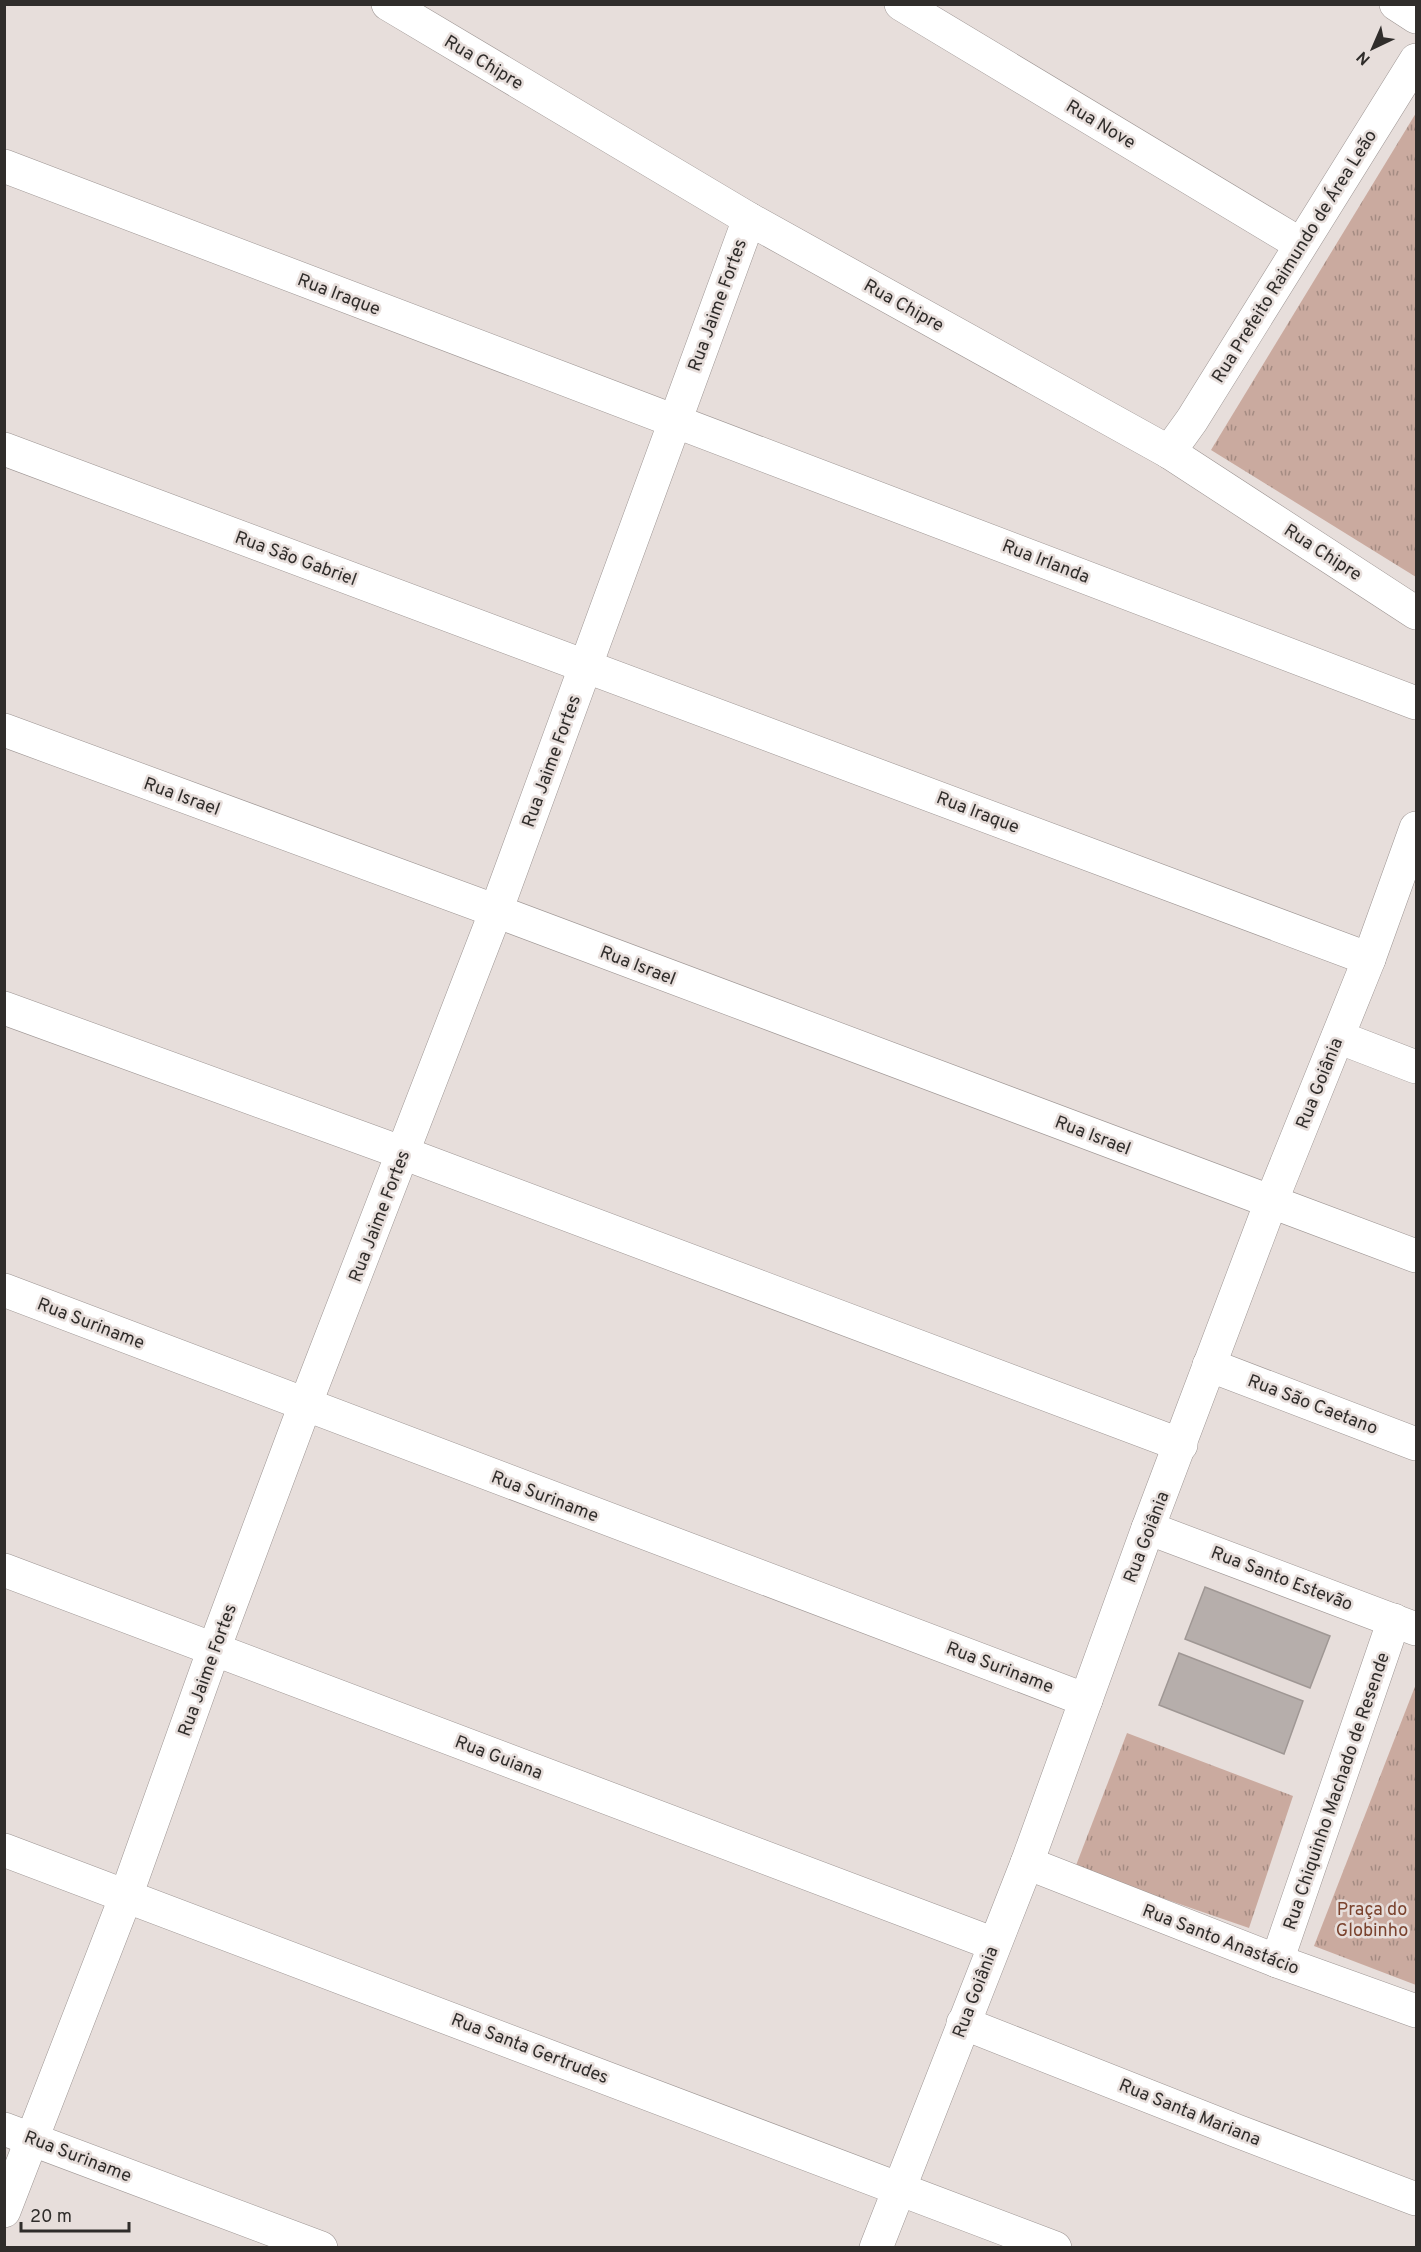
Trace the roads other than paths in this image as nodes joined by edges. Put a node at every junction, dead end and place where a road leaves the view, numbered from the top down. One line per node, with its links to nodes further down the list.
1 (388, 4): 7 (street, Rua Chipre)
2 (901, 4): 8 (street, Rua Nove)
3 (1396, 4): 4 (street)
4 (1416, 17)
5 (1416, 60): 8 (street, Rua Prefeito Raimundo de Área Leão)
6 (4, 166): 9 (street, Rua Iraque)
7 (749, 219): 9 (street, Rua Jaime Fortes); 11 (street, Rua Chipre)
8 (1300, 244): 11 (street, Rua Prefeito Raimundo de Área Leão)
9 (674, 420): 13 (street, Rua Jaime Fortes); 14 (street, Rua Irlanda)
10 (4, 449): 13 (street, Rua São Gabriel)
11 (1169, 452): 12 (street, Rua Chipre)
12 (1416, 613)
13 (587, 666): 17 (street, Rua Jaime Fortes); 18 (street, Rua Iraque)
14 (1416, 703)
15 (4, 730): 17 (street, Rua Israel)
16 (1414, 842): 18 (street, Rua Goiânia)
17 (496, 911): 22 (street, Rua Jaime Fortes); 23 (street, Rua Israel)
18 (1369, 959): 20 (street, Rua Goiânia)
19 (4, 1008): 22 (street)
20 (1338, 1036): 21 (street); 23 (street, Rua Goiânia)
21 (1416, 1067)
22 (403, 1153): 27 (street, Rua Jaime Fortes); 29 (street)
23 (1271, 1202): 24 (street); 26 (street, Rua Goiânia)
24 (1416, 1256)
25 (4, 1290): 27 (street, Rua Suriname)
26 (1209, 1365): 28 (street, Rua São Caetano); 29 (street, Rua Goiânia)
27 (304, 1405): 33 (street, Rua Jaime Fortes); 34 (street, Rua Suriname)
28 (1416, 1444)
29 (1181, 1445): 30 (street, Rua Goiânia)
30 (1148, 1528): 32 (street, Rua Santo Estevão); 34 (street, Rua Goiânia)
31 (4, 1570): 33 (street, Rua Guiana)
32 (1405, 1625): 39 (street, Rua Chiquinho Machado de Resende)
33 (214, 1649): 37 (street, Rua Jaime Fortes); 38 (street, Rua Guiana)
34 (1086, 1700): 36 (street, Rua Goiânia)
35 (4, 1850): 37 (street, Rua Santa Gertrudes)
36 (1027, 1863): 38 (street, Rua Goiânia); 39 (street, Rua Santo Anastácio)
37 (126, 1896): 42 (street, Rua Jaime Fortes); 43 (street, Rua Santa Gertrudes)
38 (994, 1944): 41 (street, Rua Goiânia)
39 (1277, 1961): 40 (street, Rua Santo Anastácio)
40 (1416, 2011)
41 (963, 2024): 43 (street, Rua Goiânia); 44 (street, Rua Santa Mariana)
42 (18, 2134): 45 (street, Rua Jaime Fortes); 46 (street, Rua Suriname)
43 (898, 2187): 47 (street, Rua Goiânia); 48 (street, Rua Santa Gertrudes)
44 (1416, 2199)
45 (4, 2211)
46 (321, 2247)
47 (876, 2247)
48 (1055, 2247)

